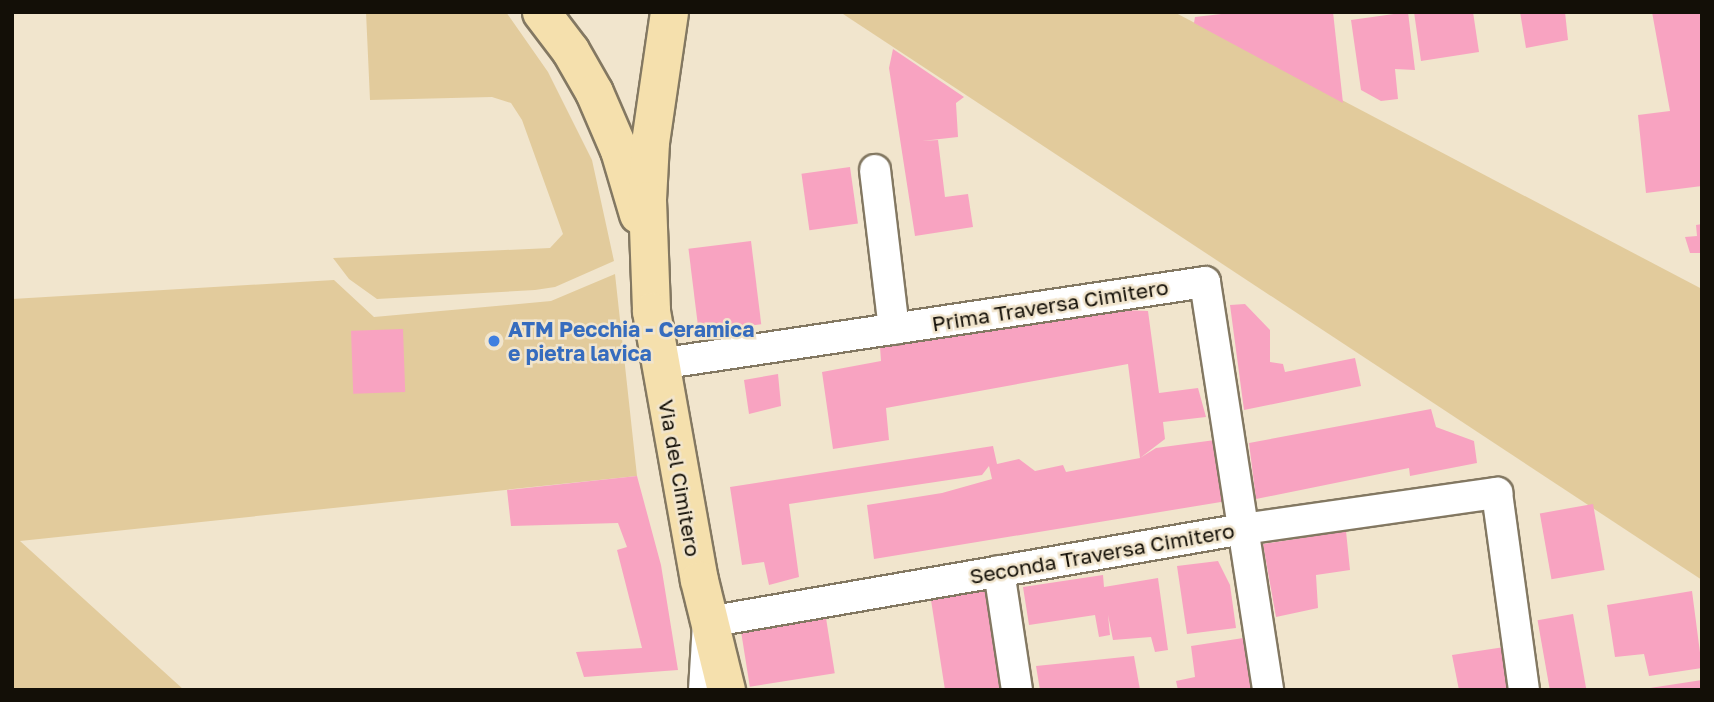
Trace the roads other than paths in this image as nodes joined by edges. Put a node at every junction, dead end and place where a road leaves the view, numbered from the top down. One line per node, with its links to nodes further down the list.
1 (541, 12): 4 (main road)
2 (669, 12): 4 (main road, Via del Cimitero)
3 (875, 170): 5 (street)
4 (648, 249): 6 (main road, Via del Cimitero)
5 (894, 329): 6 (street, Prima Traversa Cimitero); 7 (street, Prima Traversa Cimitero)
6 (659, 364): 9 (main road, Via del Cimitero)
7 (1243, 529): 8 (street, Seconda Traversa Cimitero); 13 (street); 14 (street, Seconda Traversa Cimitero)
8 (999, 571): 9 (street, Seconda Traversa Cimitero); 12 (street)
9 (708, 622): 10 (street); 11 (main road, Via del Cimitero)
10 (704, 690)
11 (726, 690)
12 (1017, 690)
13 (1268, 690)
14 (1524, 690)

